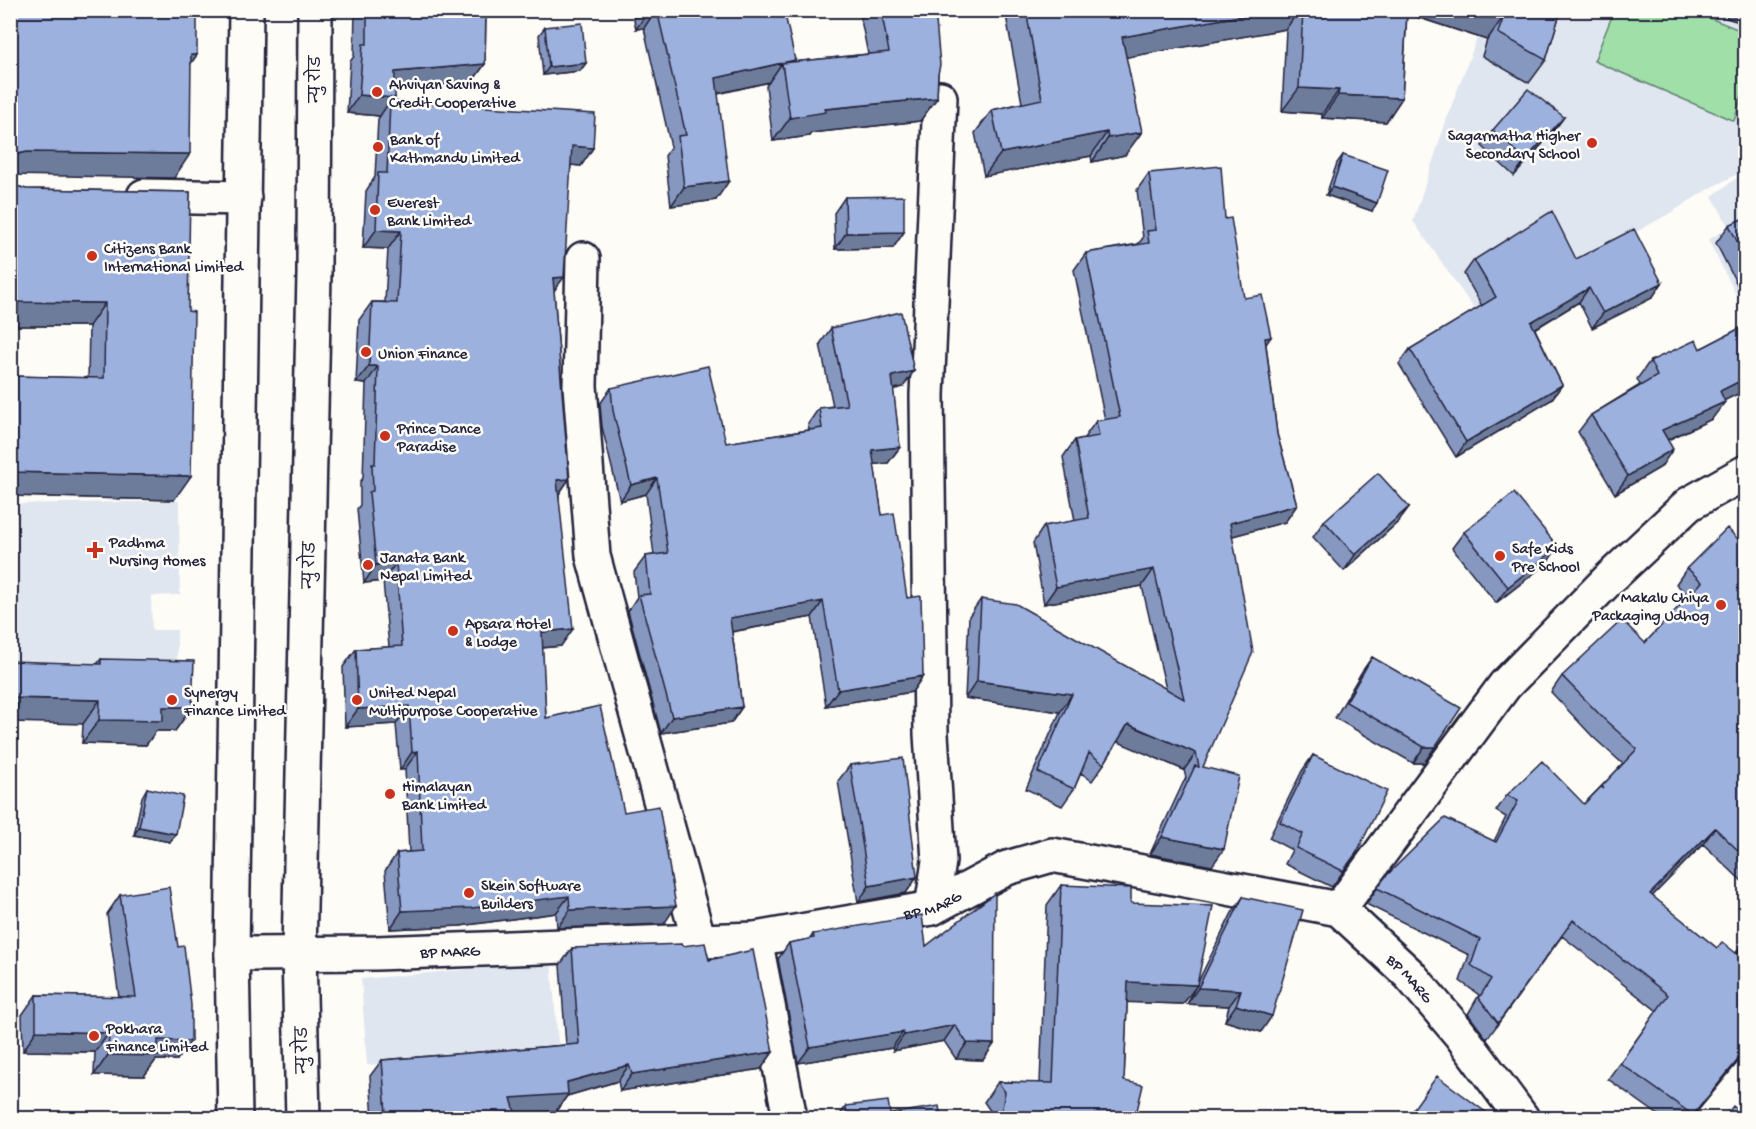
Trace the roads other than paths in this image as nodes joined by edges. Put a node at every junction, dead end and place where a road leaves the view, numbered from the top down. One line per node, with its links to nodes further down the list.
1 (246, 10): 5 (street)
2 (315, 10): 13 (street, न्यु रोड)
3 (939, 98): 8 (street)
4 (115, 196): 5 (street)
5 (244, 198): 12 (street)
6 (583, 259): 11 (street)
7 (1746, 472): 9 (street)
8 (932, 908): 9 (street, BP MARG); 10 (street, BP MARG)
9 (1340, 909): 17 (street, BP MARG)
10 (754, 939): 11 (street, BP MARG); 16 (street)
11 (699, 941): 13 (street, BP MARG)
12 (232, 954): 13 (street, BP MARG); 14 (street)
13 (299, 954): 15 (street, न्यु रोड)
14 (235, 1119)
15 (303, 1119)
16 (790, 1119)
17 (1522, 1119)

